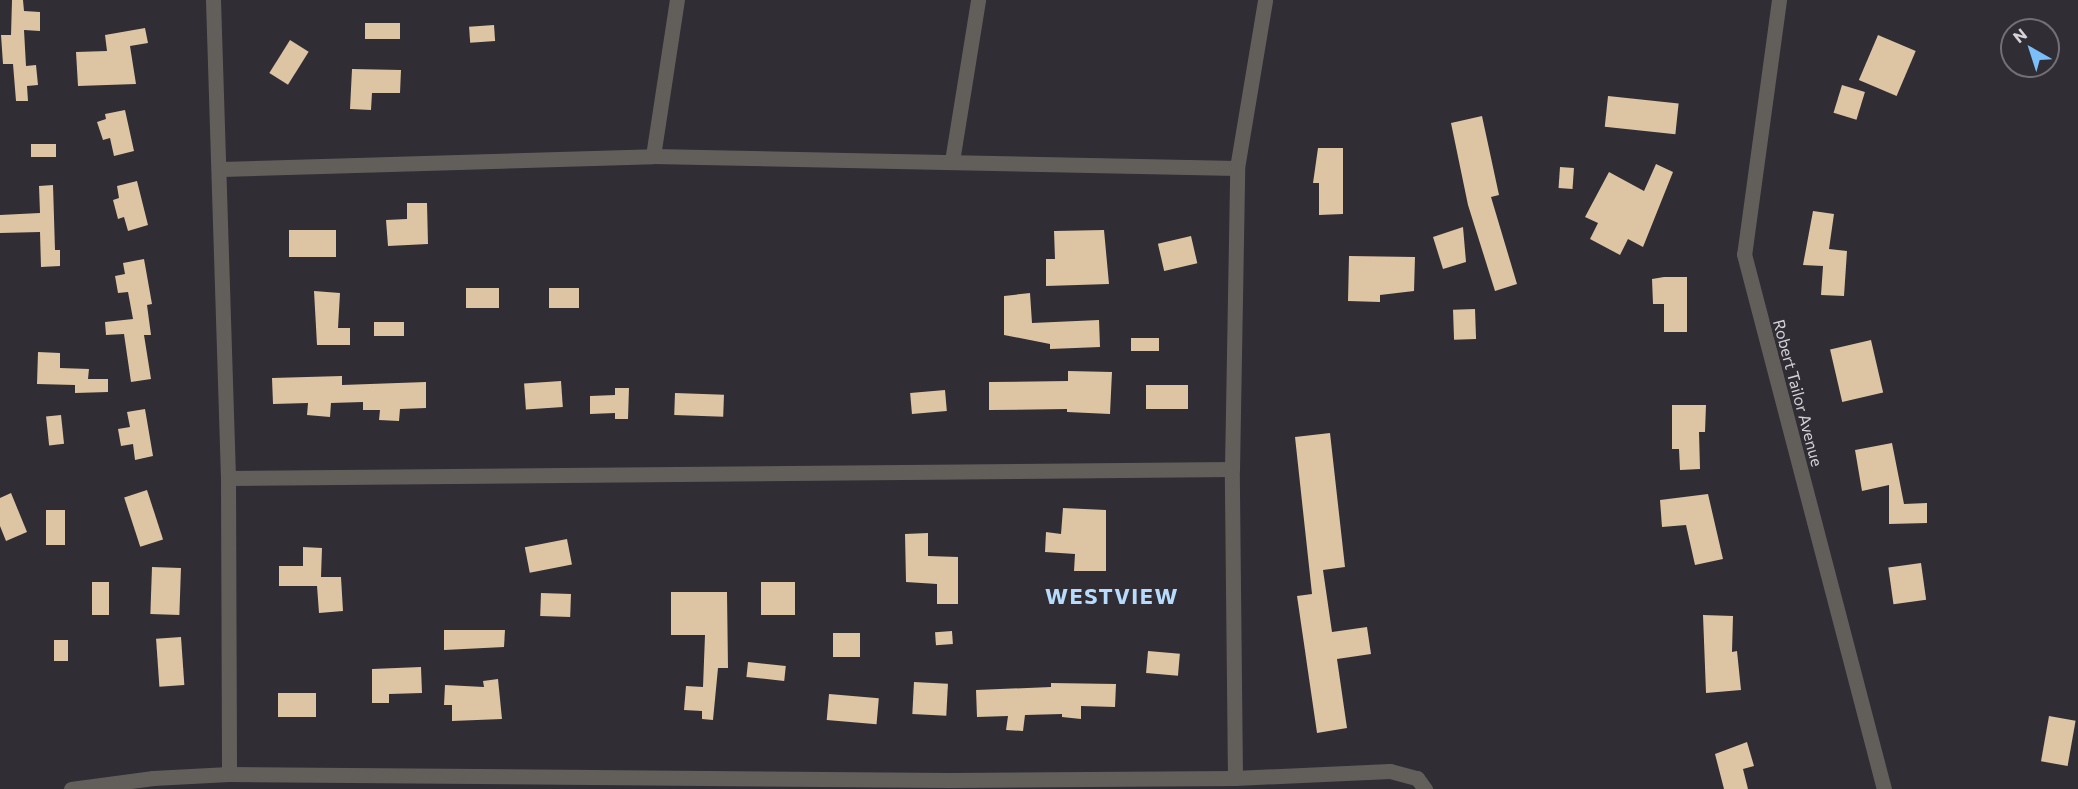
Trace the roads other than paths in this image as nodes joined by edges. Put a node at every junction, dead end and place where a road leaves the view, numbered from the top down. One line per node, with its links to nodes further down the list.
1 (213, 0): 9 (street)
2 (677, 0): 6 (street)
3 (978, 0): 7 (street)
4 (1265, 0): 8 (street)
5 (1779, 0): 18 (street, Robert Tailor Avenue)
6 (653, 156): 7 (street); 9 (street)
7 (952, 161): 8 (street)
8 (1237, 168): 10 (street)
9 (221, 169): 11 (street)
10 (1232, 469): 11 (street); 13 (street)
11 (228, 478): 12 (street)
12 (229, 774): 14 (street); 16 (street)
13 (1235, 778): 15 (street); 17 (street)
14 (665, 782): 15 (street)
15 (950, 784)
16 (71, 789)
17 (1425, 789)
18 (1884, 789)

